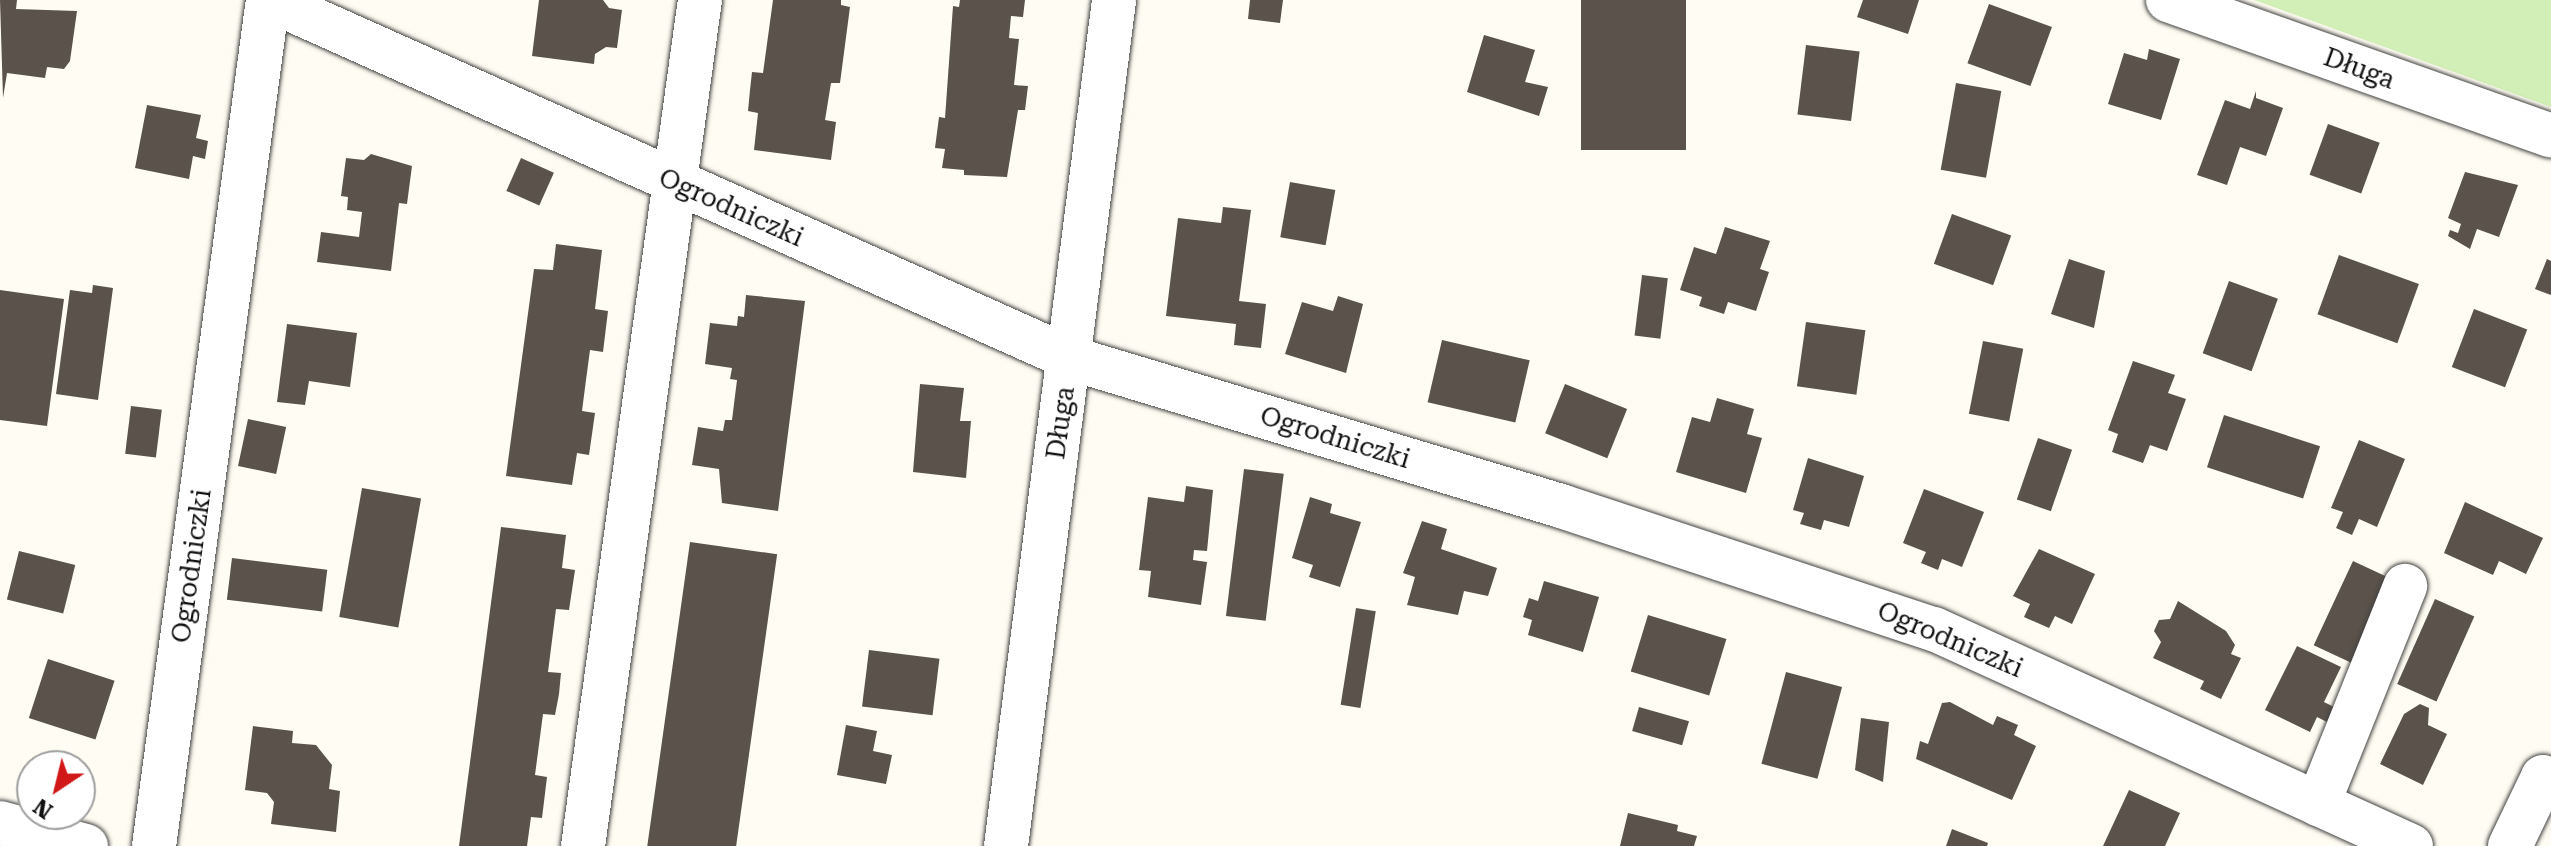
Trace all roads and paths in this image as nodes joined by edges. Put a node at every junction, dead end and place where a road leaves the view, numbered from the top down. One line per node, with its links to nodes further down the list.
1 (269, 0): 6 (street, Ogrodniczki); 13 (street, Ogrodniczki)
2 (700, 0): 6 (street)
3 (1114, 0): 7 (street, Długa)
4 (2168, 0): 5 (street, Długa)
5 (2551, 136)
6 (675, 183): 7 (street, Ogrodniczki); 14 (street)
7 (1070, 358): 10 (street, Ogrodniczki); 15 (street, Długa)
8 (2405, 586): 10 (street)
9 (2551, 780): 17 (street)
10 (2318, 804): 16 (street, Ogrodniczki)
11 (0, 823): 12 (street)
12 (86, 846)
13 (154, 846)
14 (583, 846)
15 (1006, 846)
16 (2411, 846)
17 (2510, 846)

